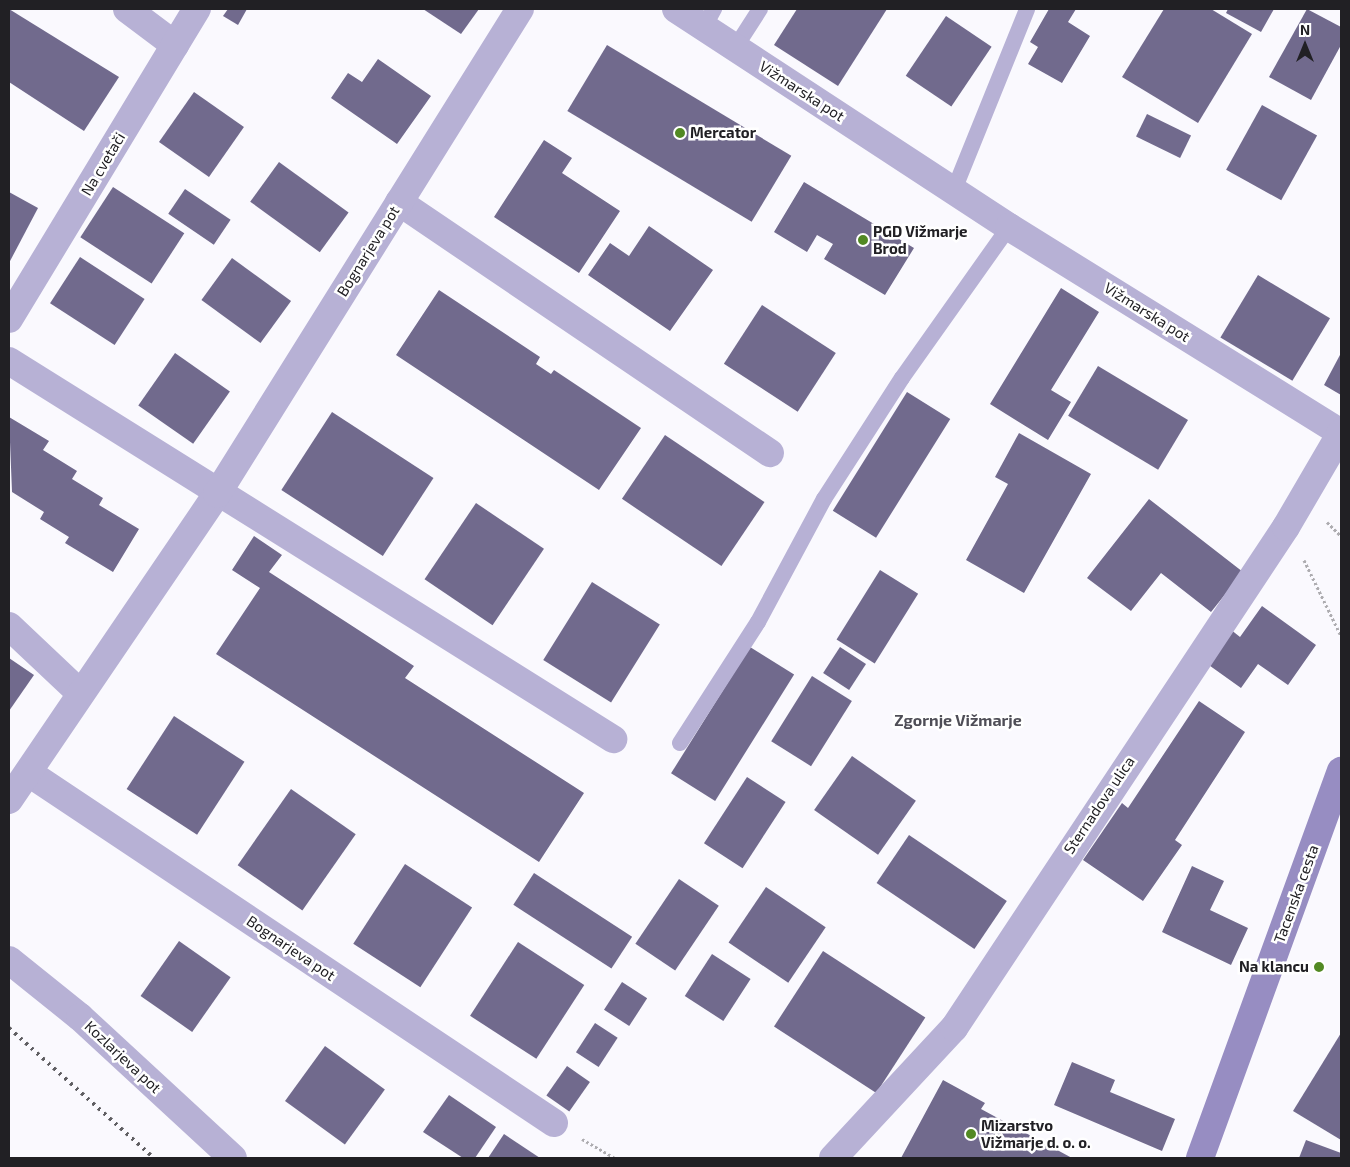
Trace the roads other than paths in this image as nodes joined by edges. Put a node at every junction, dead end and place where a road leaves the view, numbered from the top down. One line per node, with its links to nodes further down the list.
1 (127, 9): 8 (street)
2 (197, 9): 8 (street, Na cvetači)
3 (520, 9): 11 (street, Bognarjeva pot)
4 (676, 9): 7 (street, Vižmarska pot)
5 (760, 9): 9 (lane)
6 (1027, 9): 10 (lane)
7 (709, 18): 9 (street, Vižmarska pot)
8 (175, 45): 13 (street, Na cvetači)
9 (735, 48): 10 (street, Vižmarska pot)
10 (954, 190): 12 (street, Vižmarska pot)
11 (399, 202): 16 (street); 17 (street, Bognarjeva pot)
12 (1009, 226): 15 (street, Vižmarska pot); 21 (lane)
13 (9, 320)
14 (9, 360): 17 (street)
15 (1341, 433): 28 (street, Sternadova ulica)
16 (770, 453)
17 (217, 494): 19 (street, Bognarjeva pot); 20 (street)
18 (9, 626): 19 (street)
19 (79, 692): 23 (street, Bognarjeva pot)
20 (613, 739)
21 (680, 743)
22 (1341, 770): 29 (main road, Tacenska cesta)
23 (29, 773): 24 (street, Bognarjeva pot); 26 (street, Bognarjeva pot)
24 (9, 800)
25 (9, 960): 27 (street, Kozlarjeva pot)
26 (554, 1123)
27 (234, 1158)
28 (833, 1158)
29 (1200, 1158)

